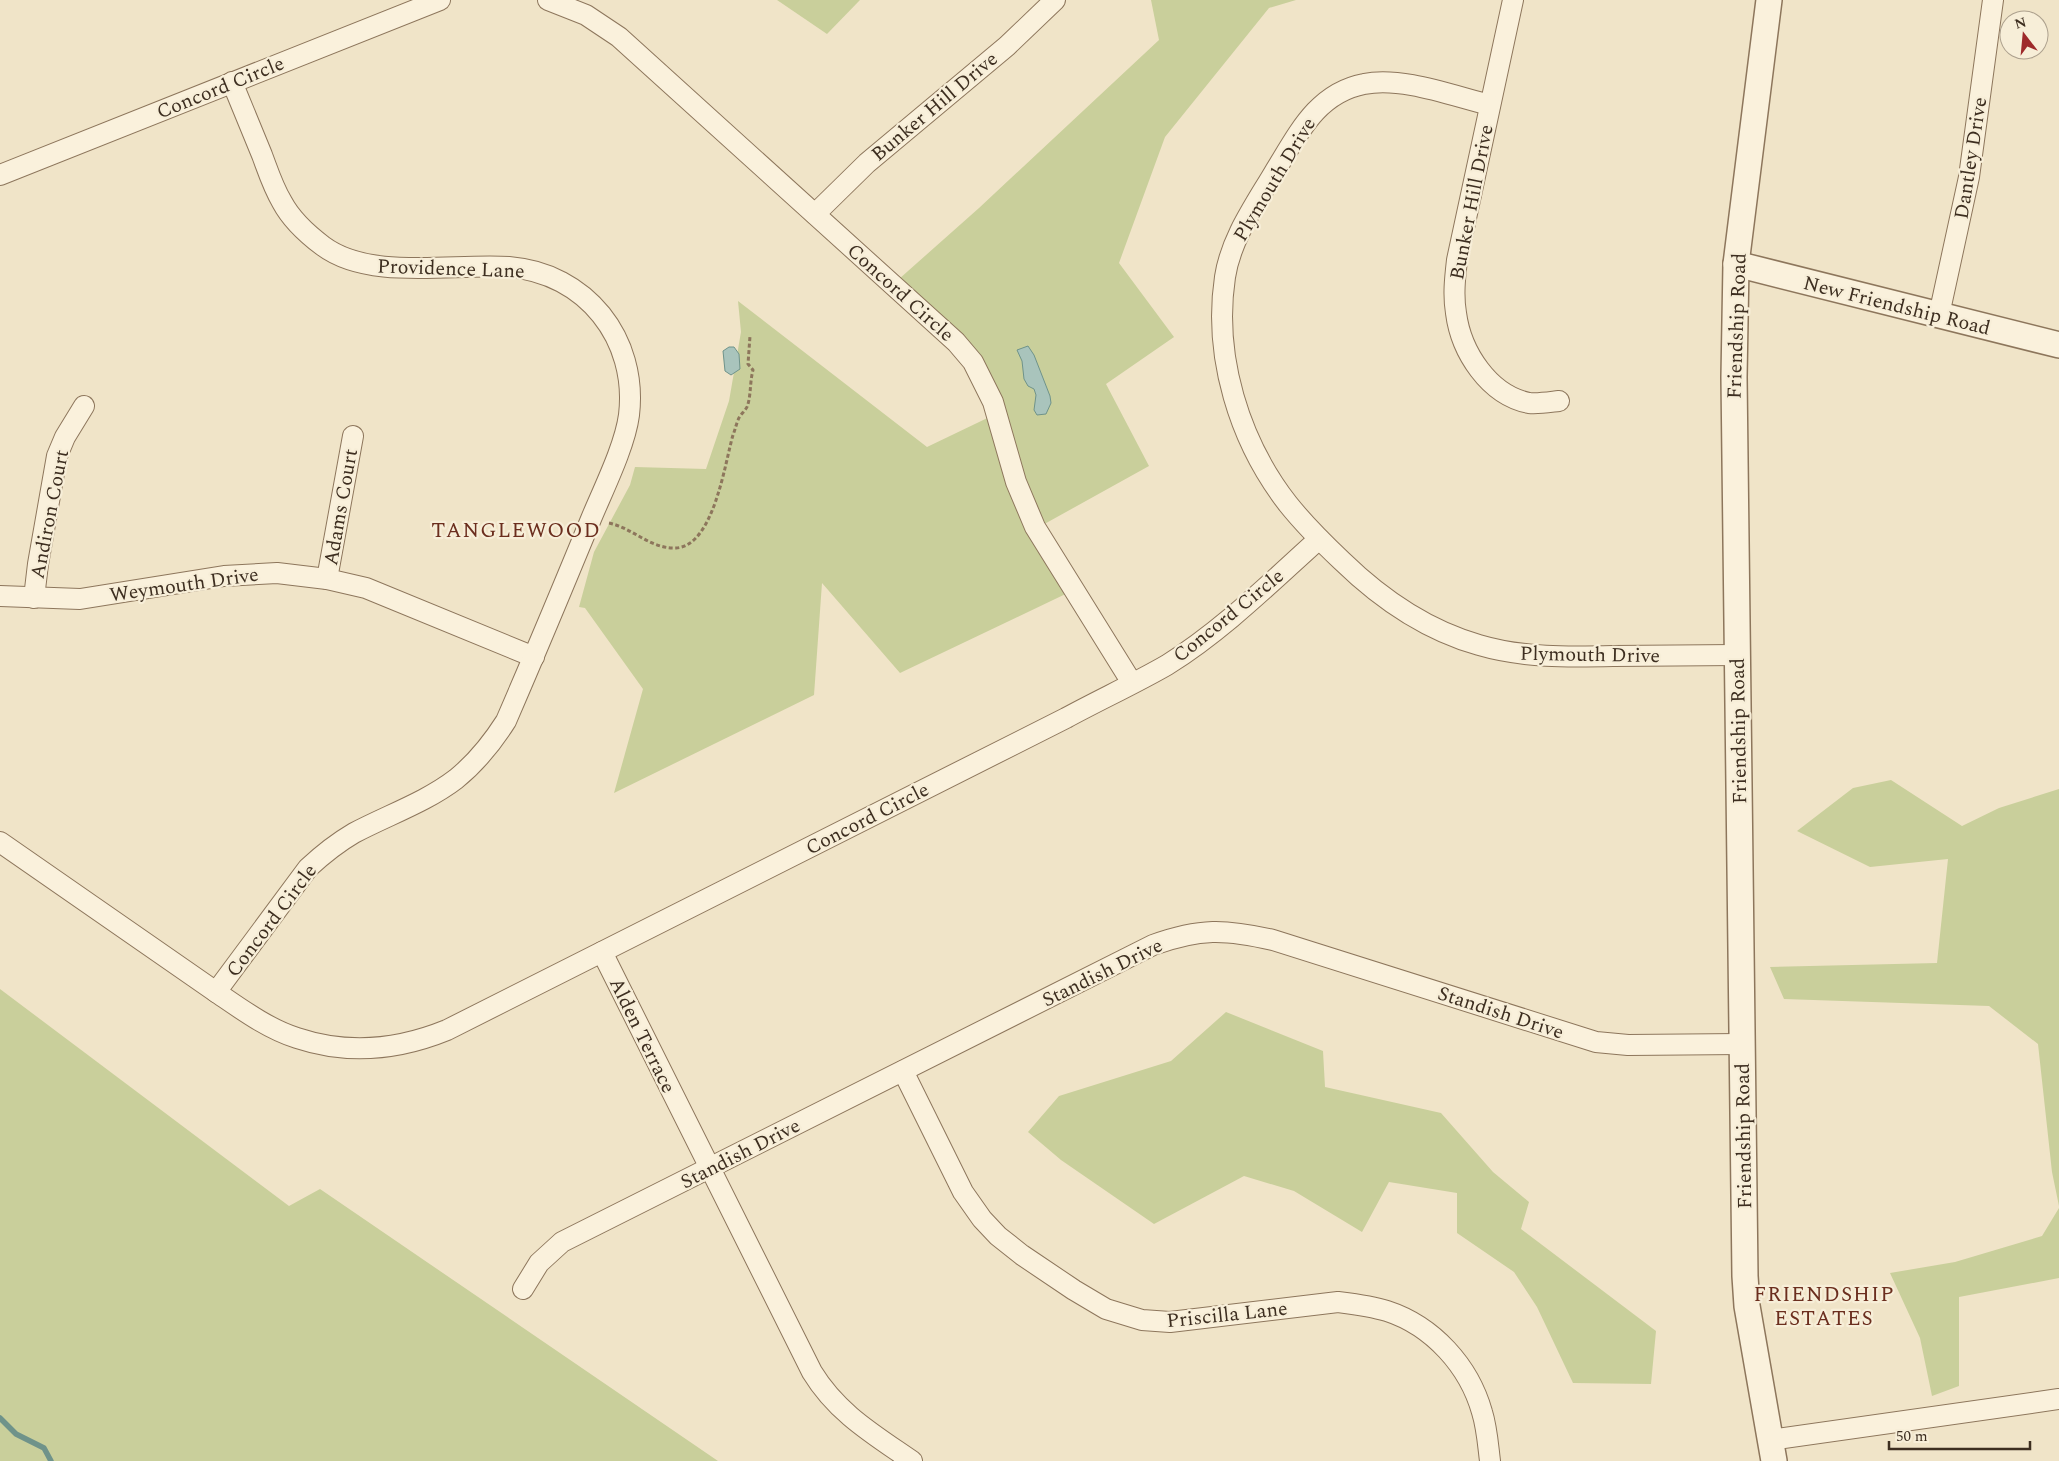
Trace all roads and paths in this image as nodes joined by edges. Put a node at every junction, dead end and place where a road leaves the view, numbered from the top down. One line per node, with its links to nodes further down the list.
1 (440, 0): 7 (street, Concord Circle)
2 (548, 0): 10 (street, Concord Circle)
3 (1055, 0): 10 (street, Bunker Hill Drive)
4 (1513, 0): 8 (street, Bunker Hill Drive)
5 (1769, 0): 11 (street, Friendship Road)
6 (1993, 0): 12 (street, Dantley Drive)
7 (232, 82): 9 (street, Concord Circle); 18 (street, Providence Lane)
8 (1484, 104): 15 (street, Bunker Hill Drive); 19 (street, Plymouth Drive)
9 (0, 175)
10 (815, 214): 25 (street, Concord Circle)
11 (1736, 264): 12 (street, New Friendship Road); 23 (street, Friendship Road)
12 (1939, 316): 14 (street, New Friendship Road)
13 (750, 336): 18 (path)
14 (2059, 345)
15 (1559, 401)
16 (84, 406): 22 (street, Andiron Court)
17 (353, 436): 20 (street, Adams Court)
18 (591, 519): 24 (street, Providence Lane)
19 (1319, 540): 23 (street, Plymouth Drive); 25 (street, Concord Circle)
20 (327, 579): 22 (street, Weymouth Drive); 24 (street, Weymouth Drive)
21 (0, 596): 22 (street, Weymouth Drive)
22 (34, 598)
23 (1737, 655): 29 (street, Friendship Road)
24 (534, 657): 28 (street, Concord Circle)
25 (1132, 683): 27 (street, Concord Circle)
26 (0, 842): 28 (street, Concord Circle)
27 (602, 952): 28 (street); 31 (street, Alden Terrace)
28 (216, 992)
29 (1742, 1044): 30 (street, Standish Drive); 34 (street, Friendship Road)
30 (903, 1071): 31 (street, Standish Drive); 36 (street, Priscilla Lane)
31 (709, 1169): 32 (street, Standish Drive); 35 (street, Alden Terrace)
32 (523, 1289)
33 (2059, 1400): 34 (street)
34 (1772, 1451)
35 (912, 1461)
36 (1490, 1461)

